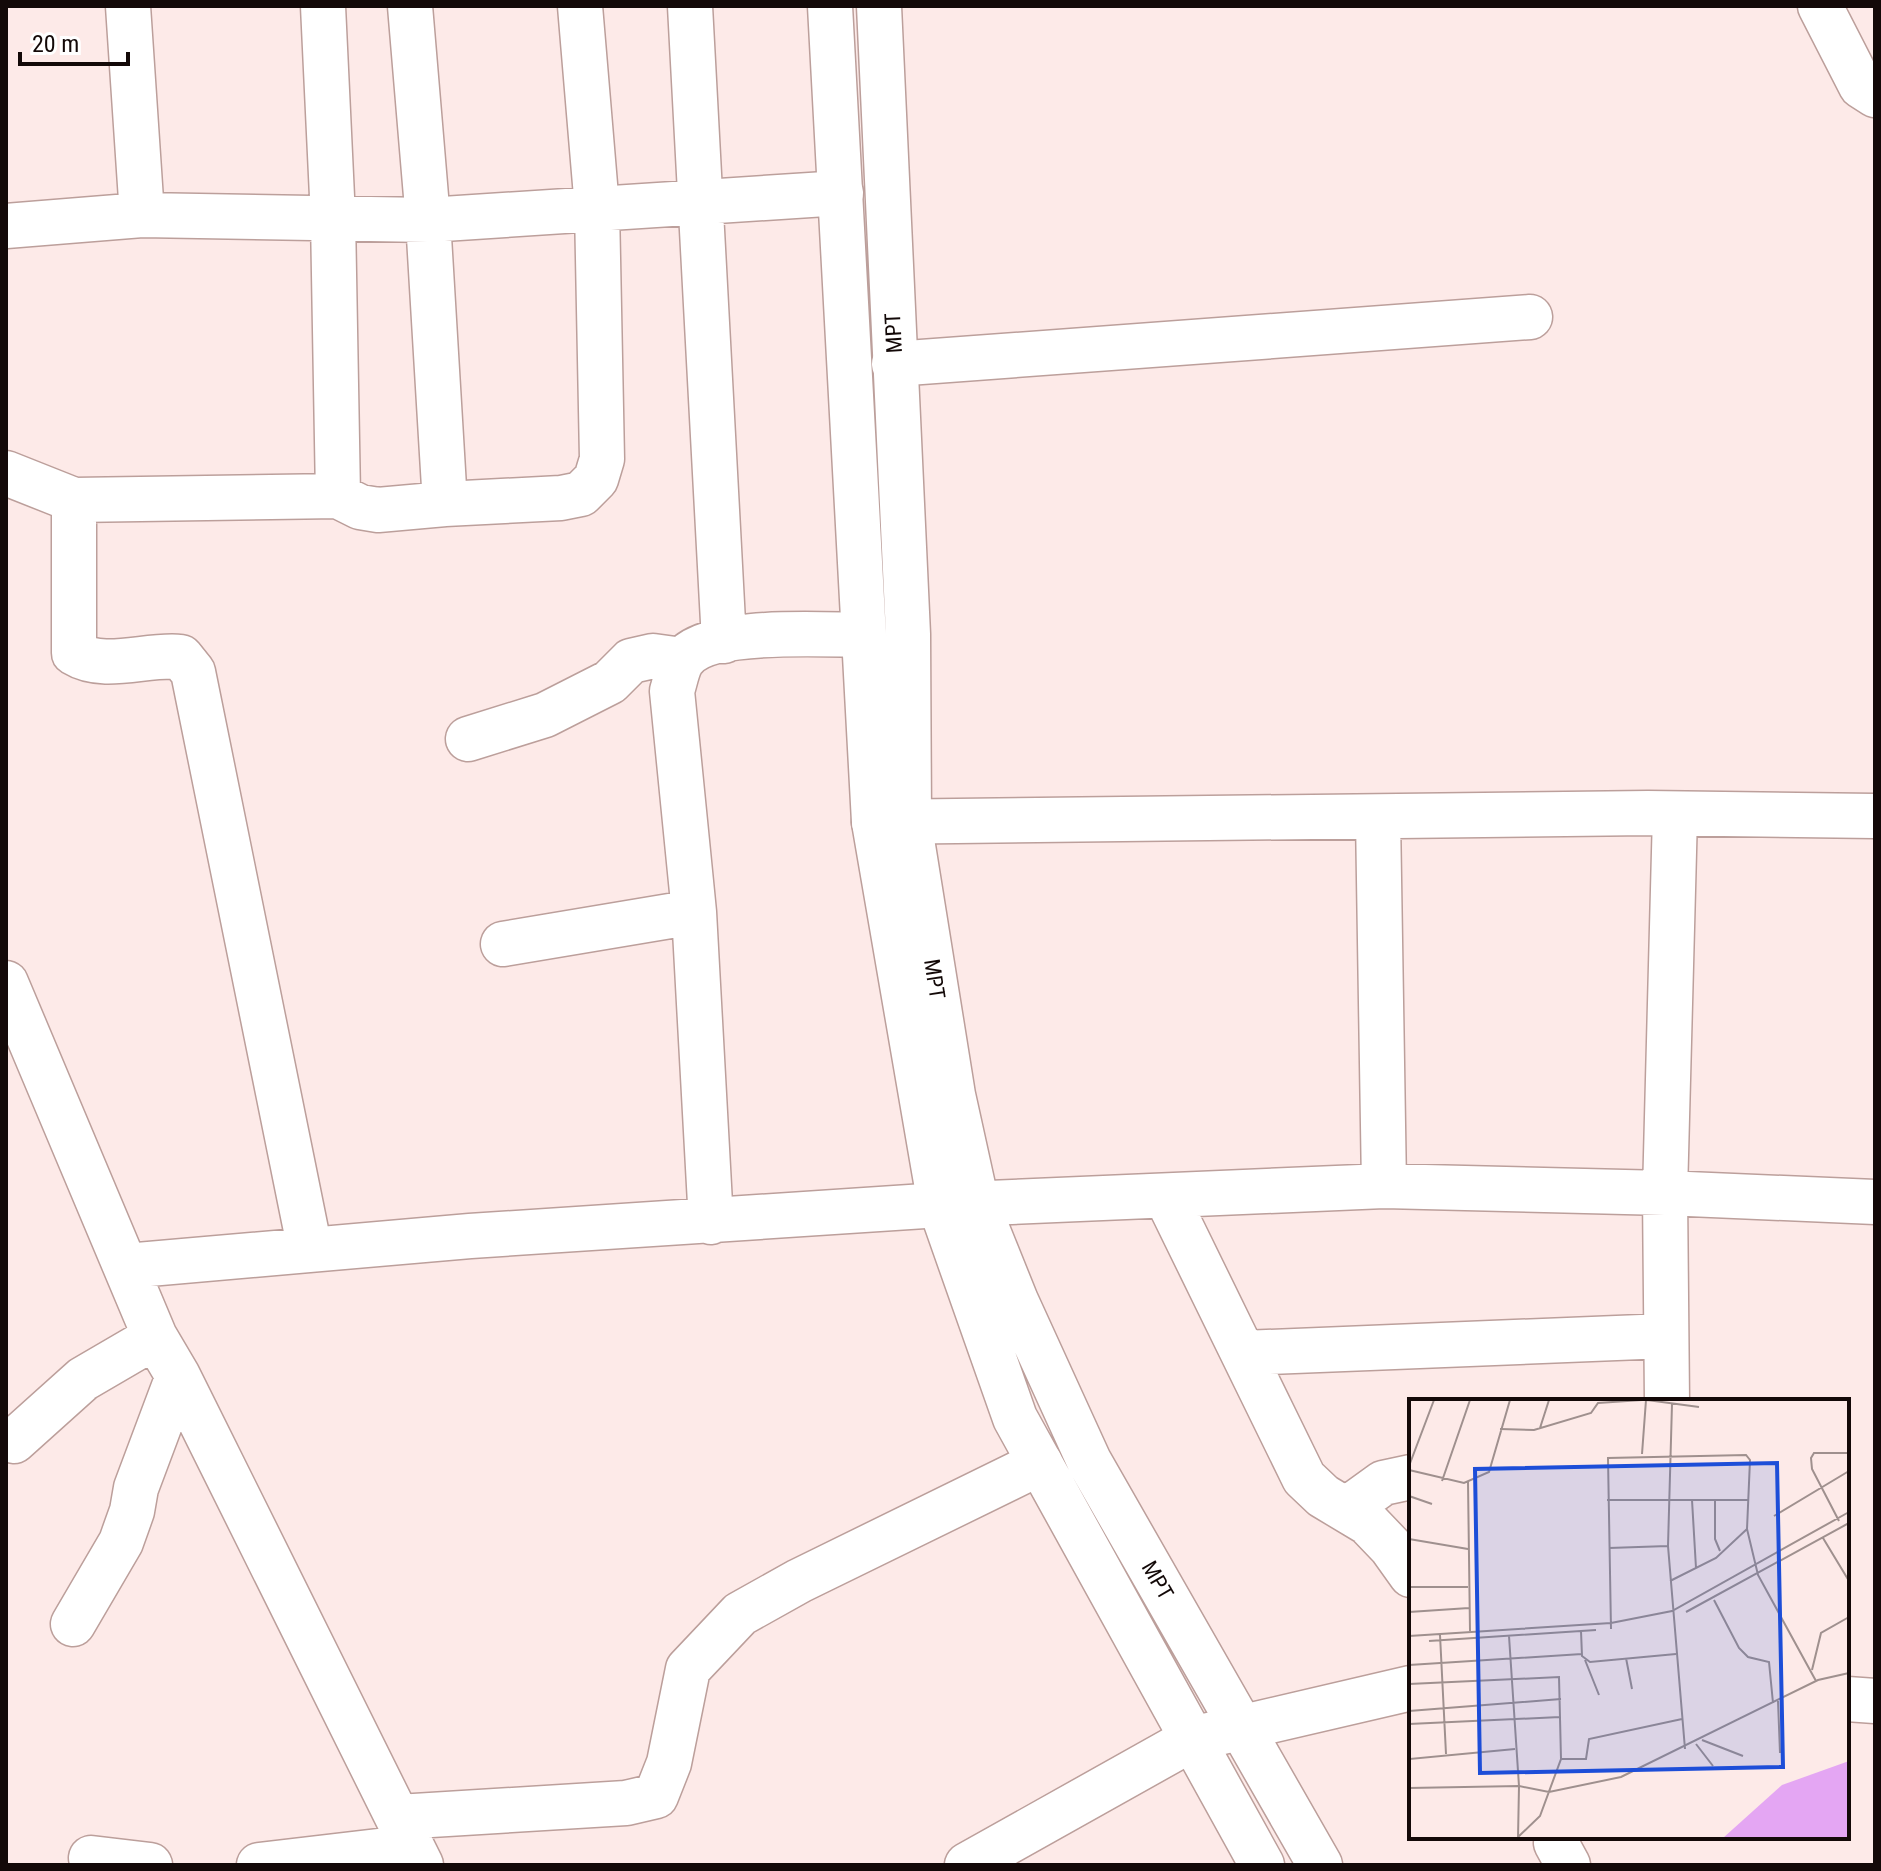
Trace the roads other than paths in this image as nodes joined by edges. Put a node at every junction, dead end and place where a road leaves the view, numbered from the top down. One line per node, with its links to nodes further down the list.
1 (128, 6): 13 (street)
2 (323, 6): 14 (street)
3 (410, 6): 15 (street)
4 (580, 6): 12 (street)
5 (690, 6): 11 (street)
6 (830, 6): 10 (street)
7 (879, 6): 18 (street, MPT)
8 (1820, 6): 9 (street)
9 (1875, 95)
10 (841, 193): 11 (street); 23 (street)
11 (701, 201): 12 (street); 24 (street)
12 (597, 208): 15 (street); 22 (street)
13 (142, 215): 14 (street); 16 (street)
14 (333, 218): 15 (street); 20 (street)
15 (428, 220): 22 (street)
16 (6, 226)
17 (1530, 317): 18 (street)
18 (894, 364): 30 (street, MPT)
19 (6, 473): 21 (street)
20 (338, 496): 21 (street); 22 (street)
21 (74, 500): 40 (street)
22 (445, 504)
23 (864, 635): 24 (street); 30 (street)
24 (724, 641): 25 (street)
25 (682, 660): 26 (street); 31 (street)
26 (468, 739)
27 (1675, 814): 28 (street); 29 (street); 35 (street)
28 (1875, 816)
29 (1378, 817): 30 (street); 34 (street)
30 (891, 822): 38 (street, MPT)
31 (694, 912): 32 (street); 39 (street)
32 (503, 944)
33 (6, 983): 41 (street)
34 (1384, 1186): 35 (street); 36 (street)
35 (1665, 1193): 37 (street); 42 (street)
36 (1166, 1196): 38 (street); 44 (street)
37 (1875, 1202)
38 (959, 1205): 39 (street); 48 (street); 56 (street, MPT)
39 (711, 1222): 40 (street)
40 (310, 1250): 41 (street)
41 (126, 1266): 43 (street)
42 (1666, 1336): 44 (street); 46 (street)
43 (155, 1337): 45 (street); 47 (street)
44 (1243, 1353): 50 (street)
45 (178, 1376): 52 (street); 58 (street)
46 (1667, 1399)
47 (14, 1441)
48 (1040, 1463): 57 (street); 58 (street)
49 (1409, 1477): 50 (street)
50 (1347, 1509): 51 (street)
51 (1409, 1572)
52 (73, 1624)
53 (1409, 1688): 56 (street)
54 (1849, 1699): 55 (street)
55 (1875, 1701)
56 (1239, 1727): 57 (street); 64 (street, MPT)
57 (1192, 1739): 62 (street); 63 (street)
58 (411, 1843): 61 (street)
59 (91, 1858): 60 (street)
60 (150, 1865)
61 (259, 1865)
62 (967, 1865)
63 (1262, 1865)
64 (1320, 1865)

